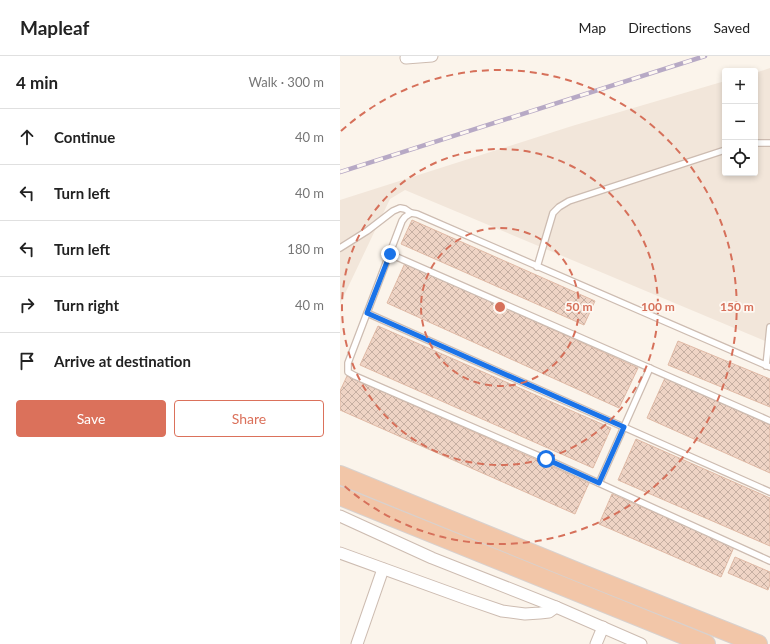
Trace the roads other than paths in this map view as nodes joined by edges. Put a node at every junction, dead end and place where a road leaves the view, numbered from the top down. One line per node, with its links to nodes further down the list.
1 (432, 56): 2 (street)
2 (406, 58)
3 (758, 143): 4 (lane)
4 (770, 143)
5 (722, 151): 9 (lane)
6 (411, 213): 7 (lane); 8 (lane); 9 (lane)
7 (340, 248)
8 (390, 254): 10 (lane); 13 (lane)
9 (537, 267): 12 (lane)
10 (367, 313): 15 (lane); 17 (lane)
11 (770, 327): 12 (lane)
12 (768, 367)
13 (650, 368): 14 (lane); 15 (lane)
14 (770, 421)
15 (624, 427): 17 (lane); 18 (lane)
16 (340, 475): 30 (highway)
17 (599, 483): 22 (lane)
18 (770, 492)
19 (340, 496): 29 (highway)
20 (340, 516): 24 (street)
21 (340, 553): 23 (street)
22 (770, 561)
23 (383, 569): 24 (street); 26 (street)
24 (556, 607): 25 (street)
25 (603, 627): 27 (street); 28 (street)
26 (357, 644)
27 (596, 644)
28 (642, 644)
29 (706, 644)
30 (758, 644)

